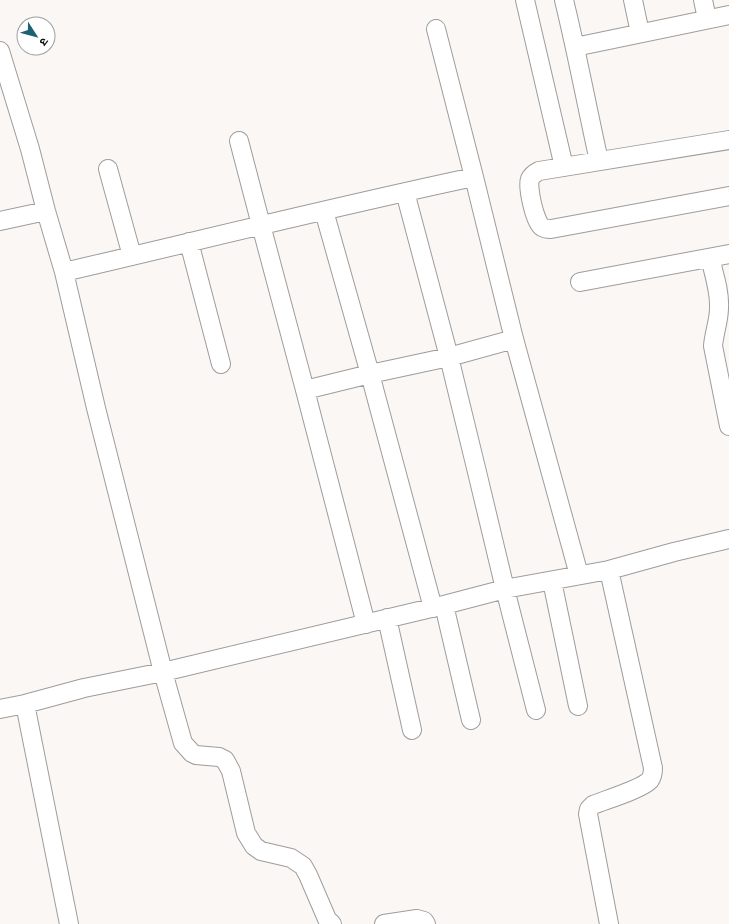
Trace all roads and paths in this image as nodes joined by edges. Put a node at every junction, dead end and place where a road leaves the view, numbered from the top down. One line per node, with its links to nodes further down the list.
1 (525, 0): 14 (street)
2 (564, 0): 9 (street)
3 (633, 0): 8 (street)
4 (703, 0): 6 (street)
5 (729, 15): 6 (street)
6 (707, 19): 8 (street)
7 (436, 29): 16 (street)
8 (640, 33): 9 (street)
9 (575, 46): 13 (street)
10 (0, 51): 19 (street)
11 (239, 140): 22 (street)
12 (729, 140): 13 (street)
13 (599, 161): 14 (street)
14 (564, 167): 18 (street)
15 (108, 169): 25 (street)
16 (474, 177): 17 (street); 29 (street)
17 (405, 192): 20 (street); 30 (street)
18 (729, 196)
19 (46, 211): 21 (street); 27 (street)
20 (324, 211): 22 (street); 32 (street)
21 (0, 221)
22 (261, 225): 23 (street); 33 (street)
23 (189, 242): 25 (street); 31 (street)
24 (729, 254): 26 (street)
25 (132, 256): 27 (street)
26 (710, 258): 28 (street); 34 (street)
27 (64, 272): 43 (street)
28 (580, 282)
29 (514, 339): 30 (street); 37 (street)
30 (449, 356): 32 (street); 39 (street)
31 (221, 364)
32 (370, 374): 33 (street); 40 (street)
33 (305, 390): 42 (street)
34 (729, 426)
35 (729, 539): 36 (street)
36 (609, 570): 37 (street); 54 (street)
37 (579, 575): 38 (street)
38 (552, 581): 39 (street); 45 (street)
39 (505, 589): 40 (street); 47 (street)
40 (438, 607): 41 (street); 48 (street)
41 (387, 618): 42 (street); 49 (street)
42 (366, 624): 43 (street)
43 (163, 672): 44 (street); 51 (street)
44 (25, 704): 46 (street); 50 (street)
45 (578, 706)
46 (0, 710)
47 (536, 710)
48 (471, 720)
49 (412, 730)
50 (69, 924)
51 (332, 924)
52 (384, 924): 53 (street)
53 (426, 924)
54 (609, 924)

